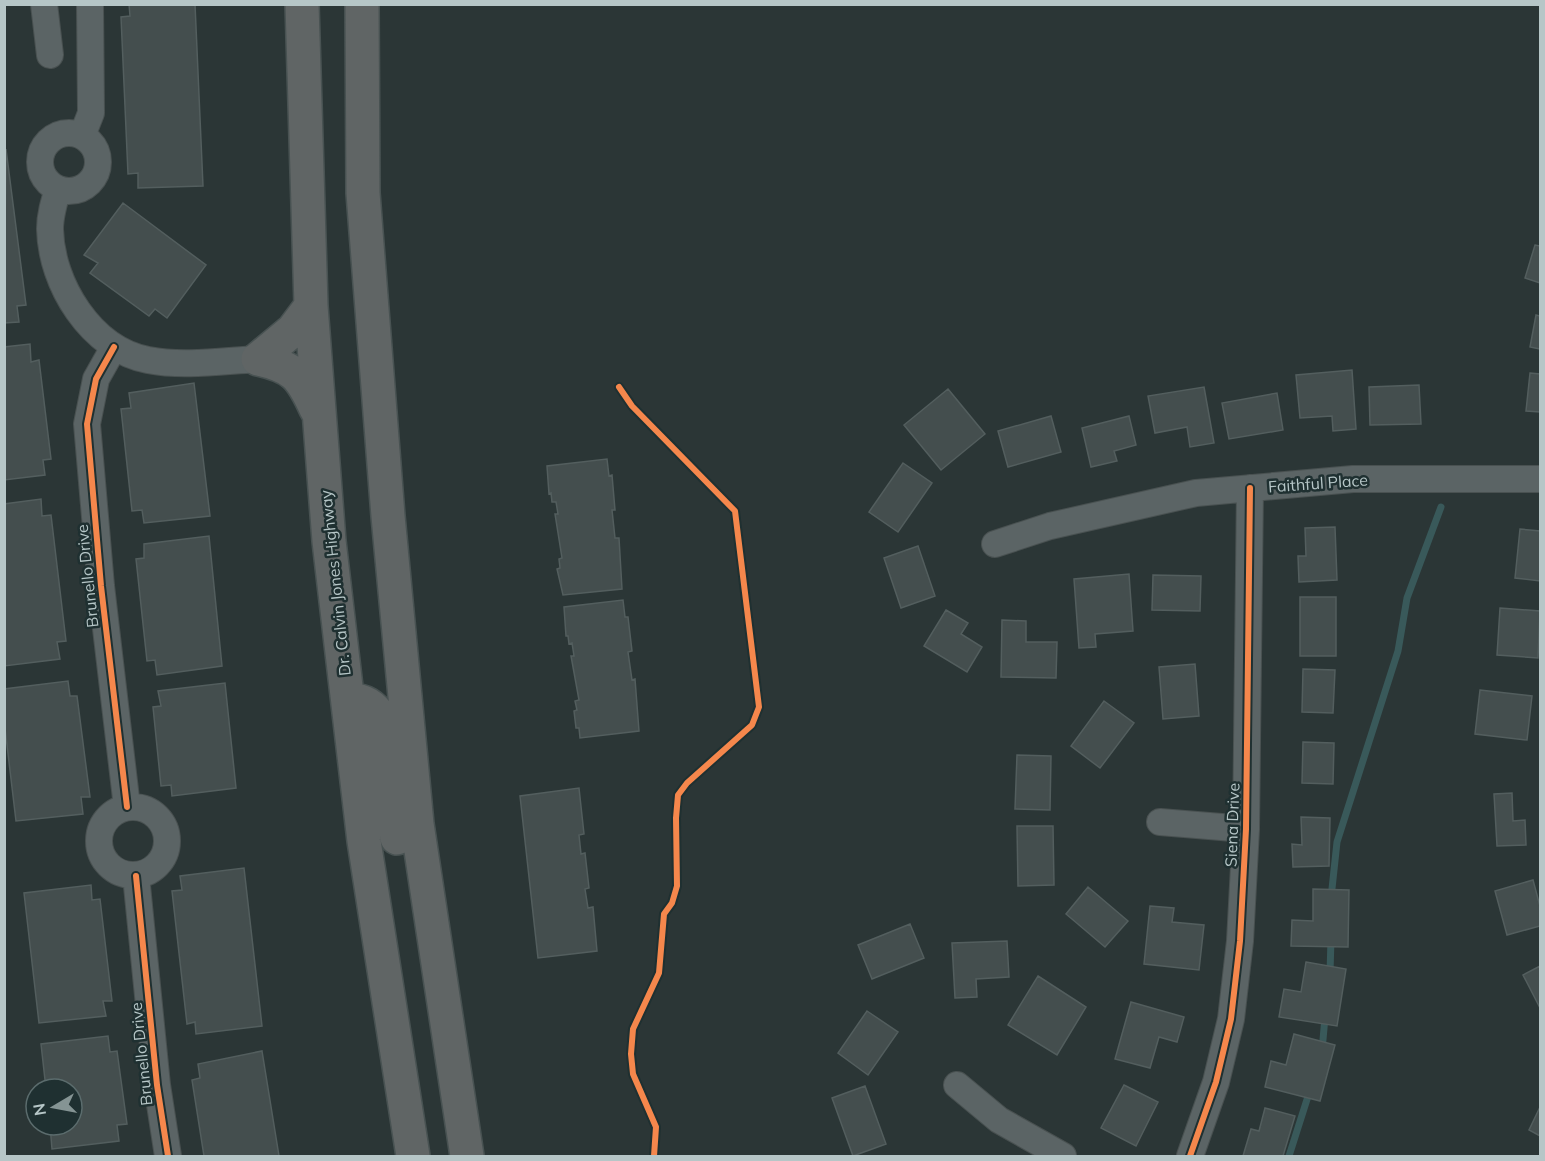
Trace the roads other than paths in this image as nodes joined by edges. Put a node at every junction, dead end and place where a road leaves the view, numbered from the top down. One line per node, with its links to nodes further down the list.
1 (44, 4): 5 (street)
2 (90, 4): 6 (street)
3 (302, 4): 8 (highway, Dr. Calvin Jones Highway)
4 (362, 4): 20 (highway)
5 (50, 55)
6 (82, 136): 7 (street); 7 (street)
7 (58, 189): 9 (street)
8 (311, 306): 10 (highway); 11 (highway, Dr. Calvin Jones Highway)
9 (114, 347): 10 (street); 16 (street, Brunello Drive)
10 (258, 358): 11 (highway)
11 (319, 416): 15 (highway, Dr. Calvin Jones Highway)
12 (1540, 479): 13 (street, Faithful Place)
13 (1250, 489): 14 (street, Faithful Place); 18 (street, Siena Drive)
14 (995, 544)
15 (348, 699): 20 (highway); 23 (highway, Dr. Calvin Jones Highway)
16 (127, 807): 19 (street); 19 (street)
17 (1160, 822): 18 (street)
18 (1246, 829): 26 (street, Siena Drive)
19 (136, 876): 22 (street, Brunello Drive)
20 (448, 1033): 24 (highway)
21 (957, 1085): 25 (street)
22 (168, 1156)
23 (413, 1156)
24 (467, 1156)
25 (1063, 1156)
26 (1190, 1156)

